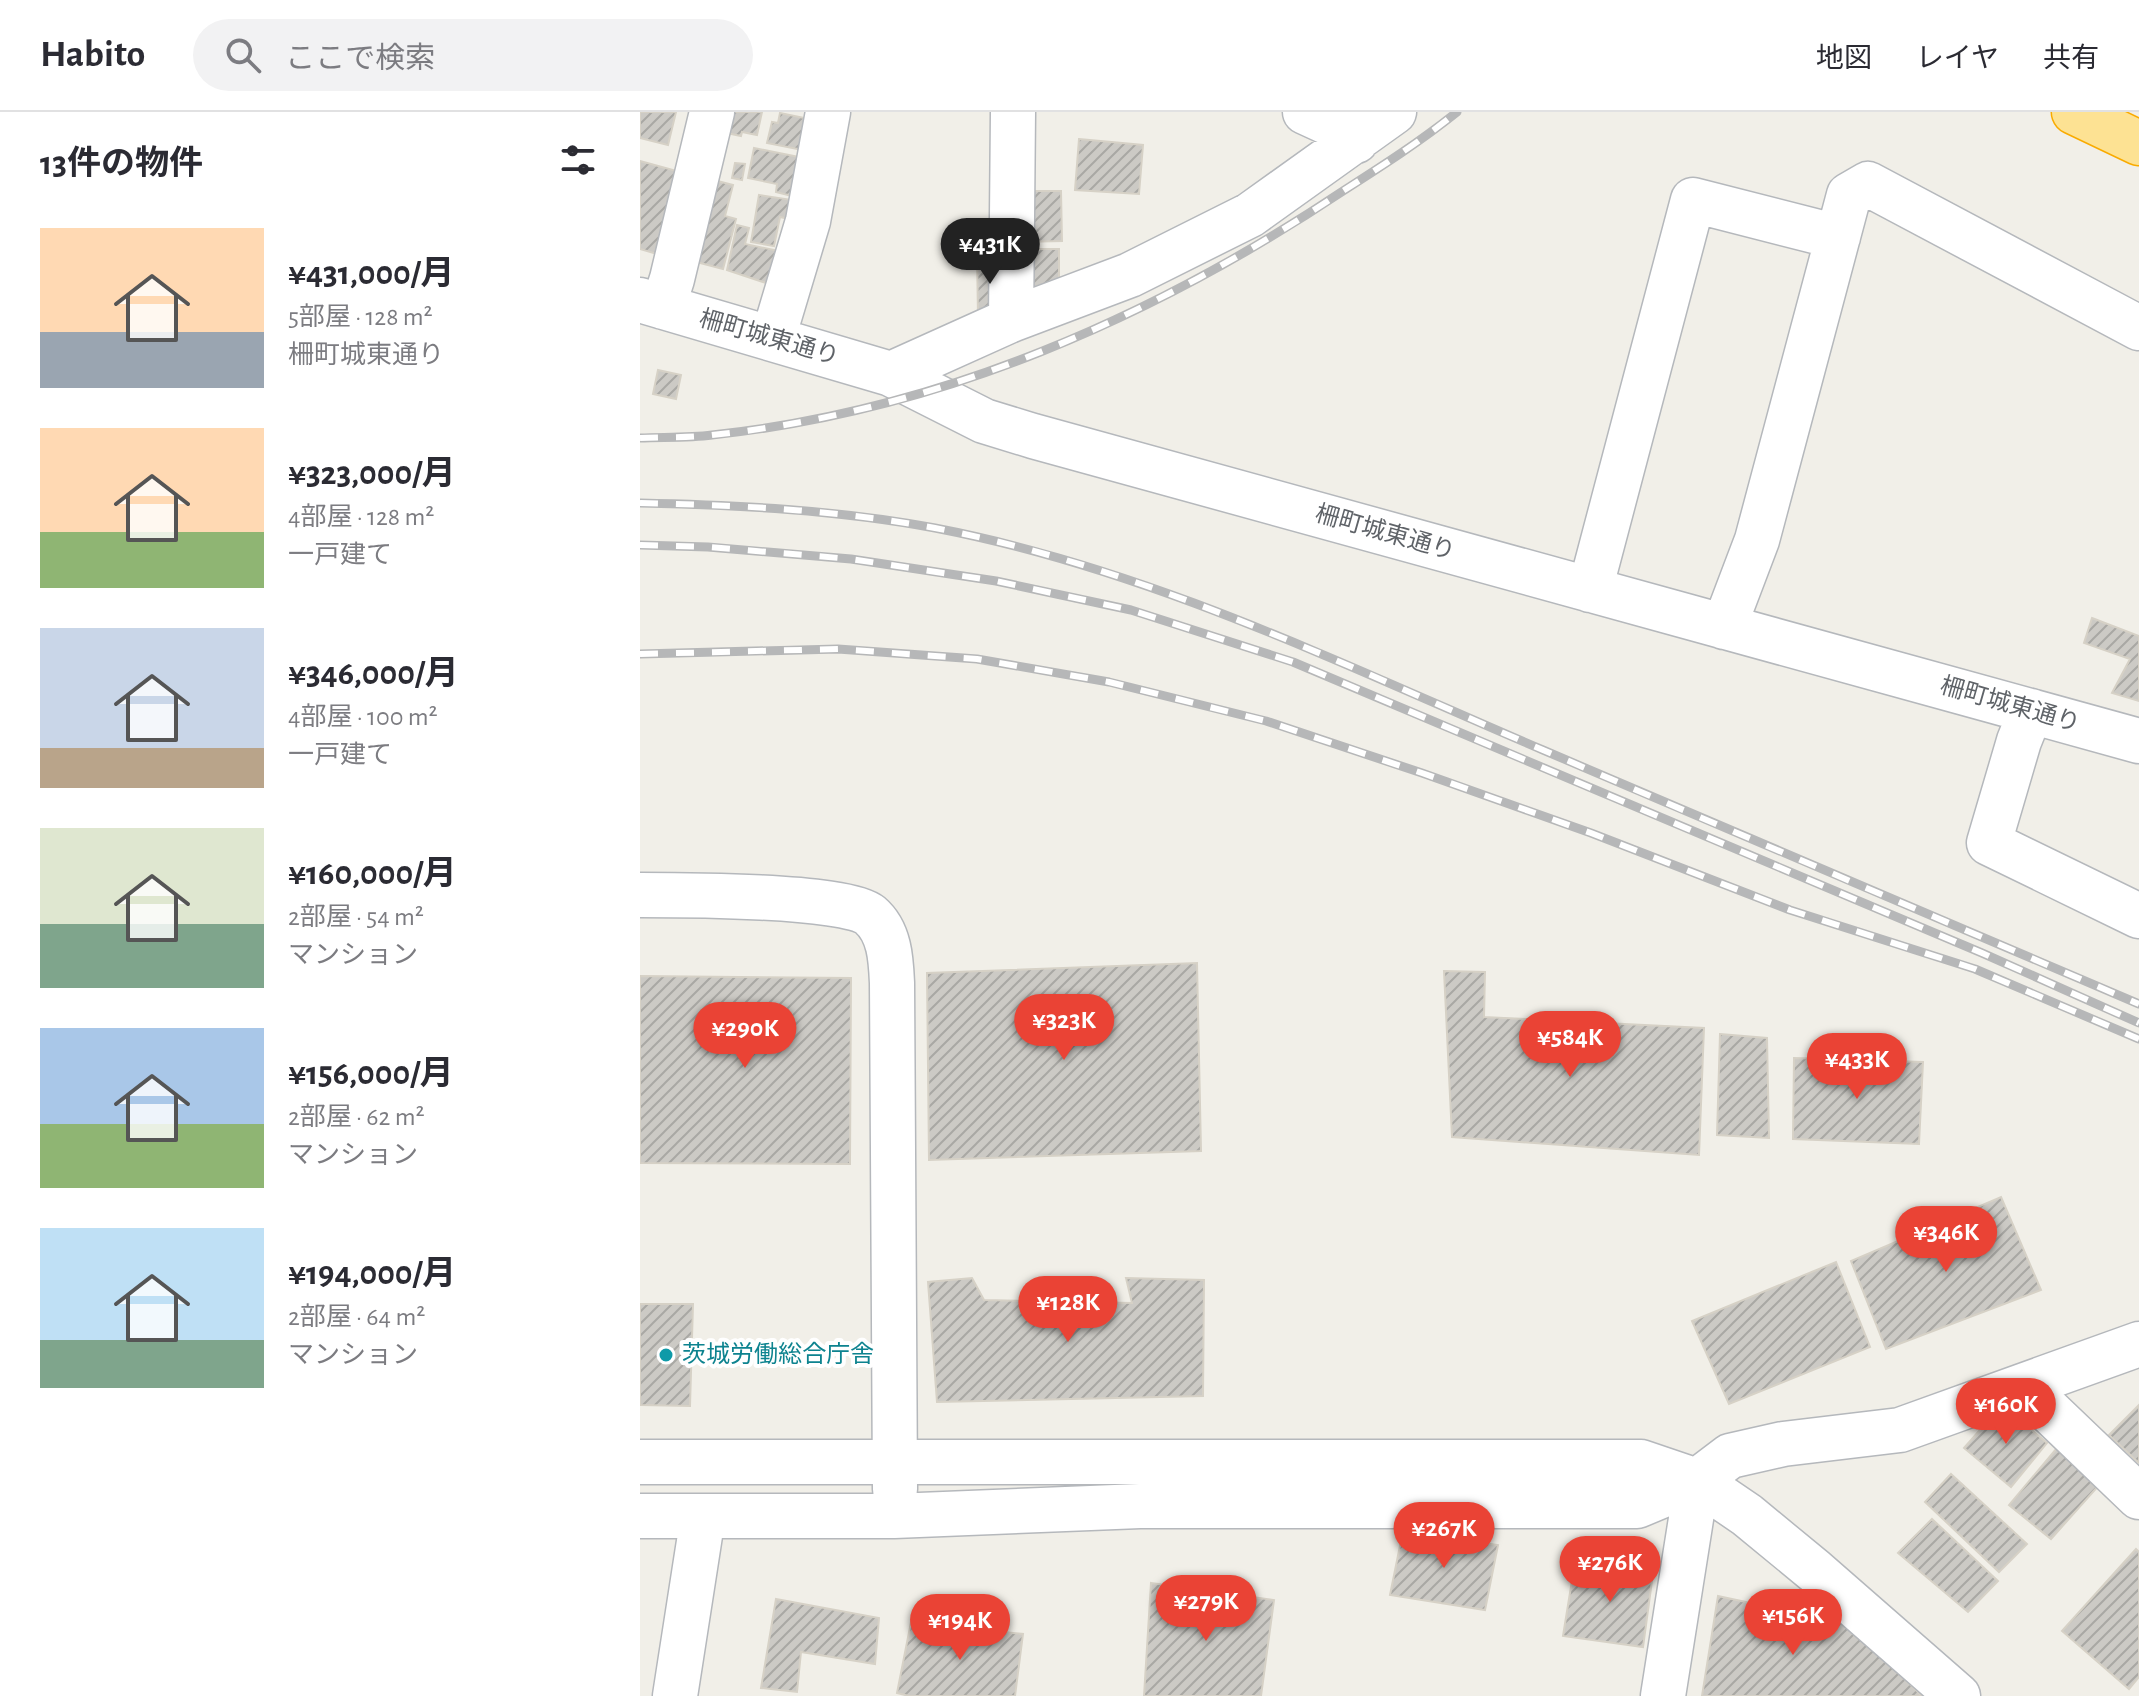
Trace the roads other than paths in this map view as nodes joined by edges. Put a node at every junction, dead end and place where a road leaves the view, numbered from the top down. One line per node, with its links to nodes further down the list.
1 (712, 112): 10 (street)
2 (828, 112): 13 (street)
3 (1013, 112): 11 (street)
4 (1305, 112): 7 (street)
5 (1394, 112): 7 (street)
6 (2074, 112): 8 (highway)
7 (1356, 141): 11 (street)
8 (2139, 143)
9 (1838, 237): 12 (street); 15 (street); 16 (street)
10 (652, 304): 13 (street, 柵町城東通り)
11 (1011, 320): 14 (street)
12 (2139, 328)
13 (773, 338): 14 (street, 柵町城東通り)
14 (891, 374): 15 (street, 柵町城東通り)
15 (1590, 590): 16 (street, 柵町城東通り)
16 (1724, 627): 17 (street, 柵町城東通り)
17 (2031, 711): 18 (street, 柵町城東通り); 20 (street)
18 (2139, 741)
19 (640, 895): 23 (street)
20 (2139, 916)
21 (2139, 1344): 22 (street)
22 (2023, 1386): 25 (street); 26 (street)
23 (896, 1461): 24 (street); 25 (street); 29 (street)
24 (640, 1462)
25 (1697, 1481): 29 (street); 31 (street); 32 (street)
26 (2139, 1497)
27 (640, 1516): 28 (street)
28 (703, 1516): 29 (street); 30 (street)
29 (894, 1516)
30 (675, 1696)
31 (1663, 1696)
32 (1958, 1696)

